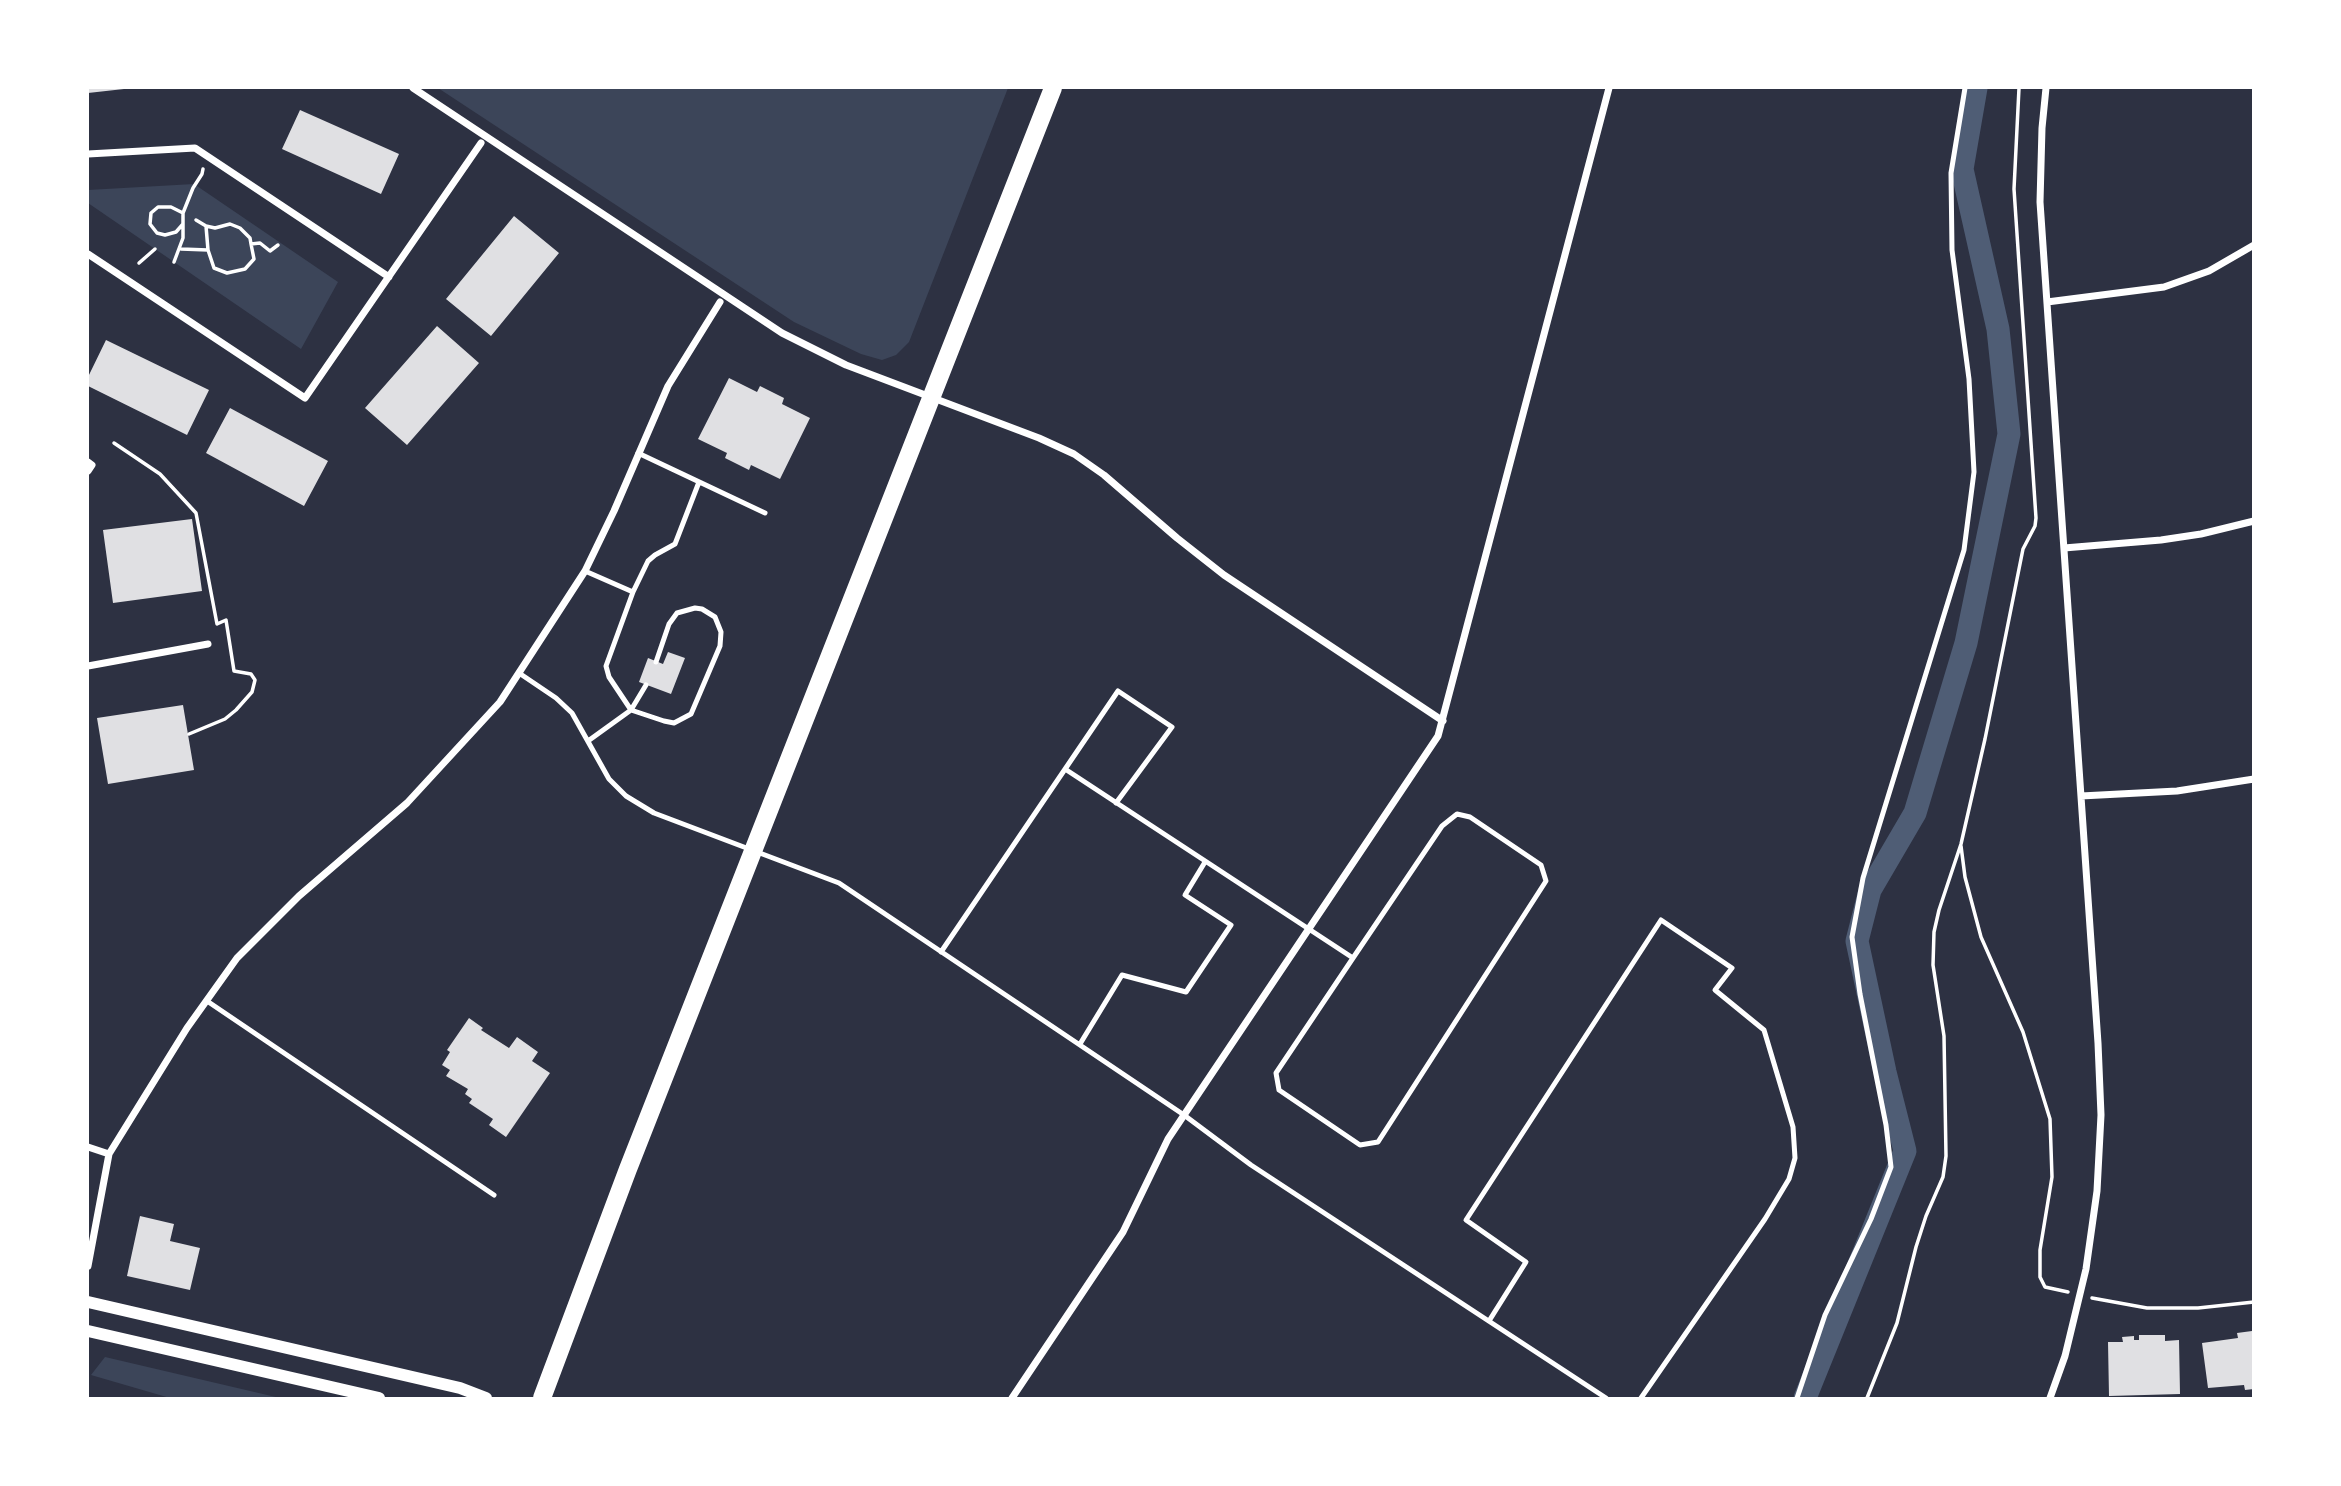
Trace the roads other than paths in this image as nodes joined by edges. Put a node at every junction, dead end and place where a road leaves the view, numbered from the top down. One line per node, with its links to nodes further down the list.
1 (413, 88): 13 (street)
2 (1053, 88): 13 (main road)
3 (1609, 88): 27 (street)
4 (1965, 88): 54 (lane)
5 (2046, 88): 12 (street)
6 (481, 143): 10 (street)
7 (88, 153): 10 (street)
8 (2253, 245): 12 (street)
9 (88, 254): 10 (street)
10 (389, 276)
11 (720, 302): 14 (street)
12 (2047, 302): 18 (street)
13 (931, 397): 27 (street); 33 (main road)
14 (638, 453): 15 (lane); 19 (street)
15 (699, 482): 16 (lane); 20 (lane)
16 (765, 513)
17 (2253, 521): 18 (street)
18 (2064, 548): 31 (street)
19 (585, 571): 20 (lane); 24 (street)
20 (633, 592): 26 (lane)
21 (208, 644): 23 (street)
22 (656, 662): 26 (lane)
23 (88, 666)
24 (519, 673): 28 (lane); 38 (street)
25 (646, 685): 26 (lane)
26 (631, 710): 28 (lane)
27 (1443, 721): 35 (street)
28 (588, 741): 33 (lane)
29 (1065, 769): 32 (lane); 32 (lane); 36 (lane)
30 (2253, 779): 31 (street)
31 (2081, 796): 55 (street)
32 (1116, 803): 34 (lane)
33 (754, 849): 36 (lane); 50 (main road)
34 (1205, 862): 35 (lane); 39 (lane)
35 (1309, 930): 37 (lane); 40 (street)
36 (941, 952): 39 (lane)
37 (1353, 958): 37 (lane)
38 (207, 1001): 42 (street); 43 (lane)
39 (1080, 1044): 40 (lane)
40 (1184, 1115): 46 (lane); 51 (street)
41 (88, 1147): 42 (street)
42 (109, 1154): 44 (street)
43 (494, 1195)
44 (88, 1266)
45 (88, 1302): 49 (street)
46 (1489, 1321): 52 (lane); 53 (lane)
47 (88, 1331): 48 (street)
48 (379, 1398)
49 (486, 1398)
50 (542, 1398)
51 (1012, 1398)
52 (1606, 1398)
53 (1641, 1398)
54 (1797, 1398)
55 (2050, 1398)

